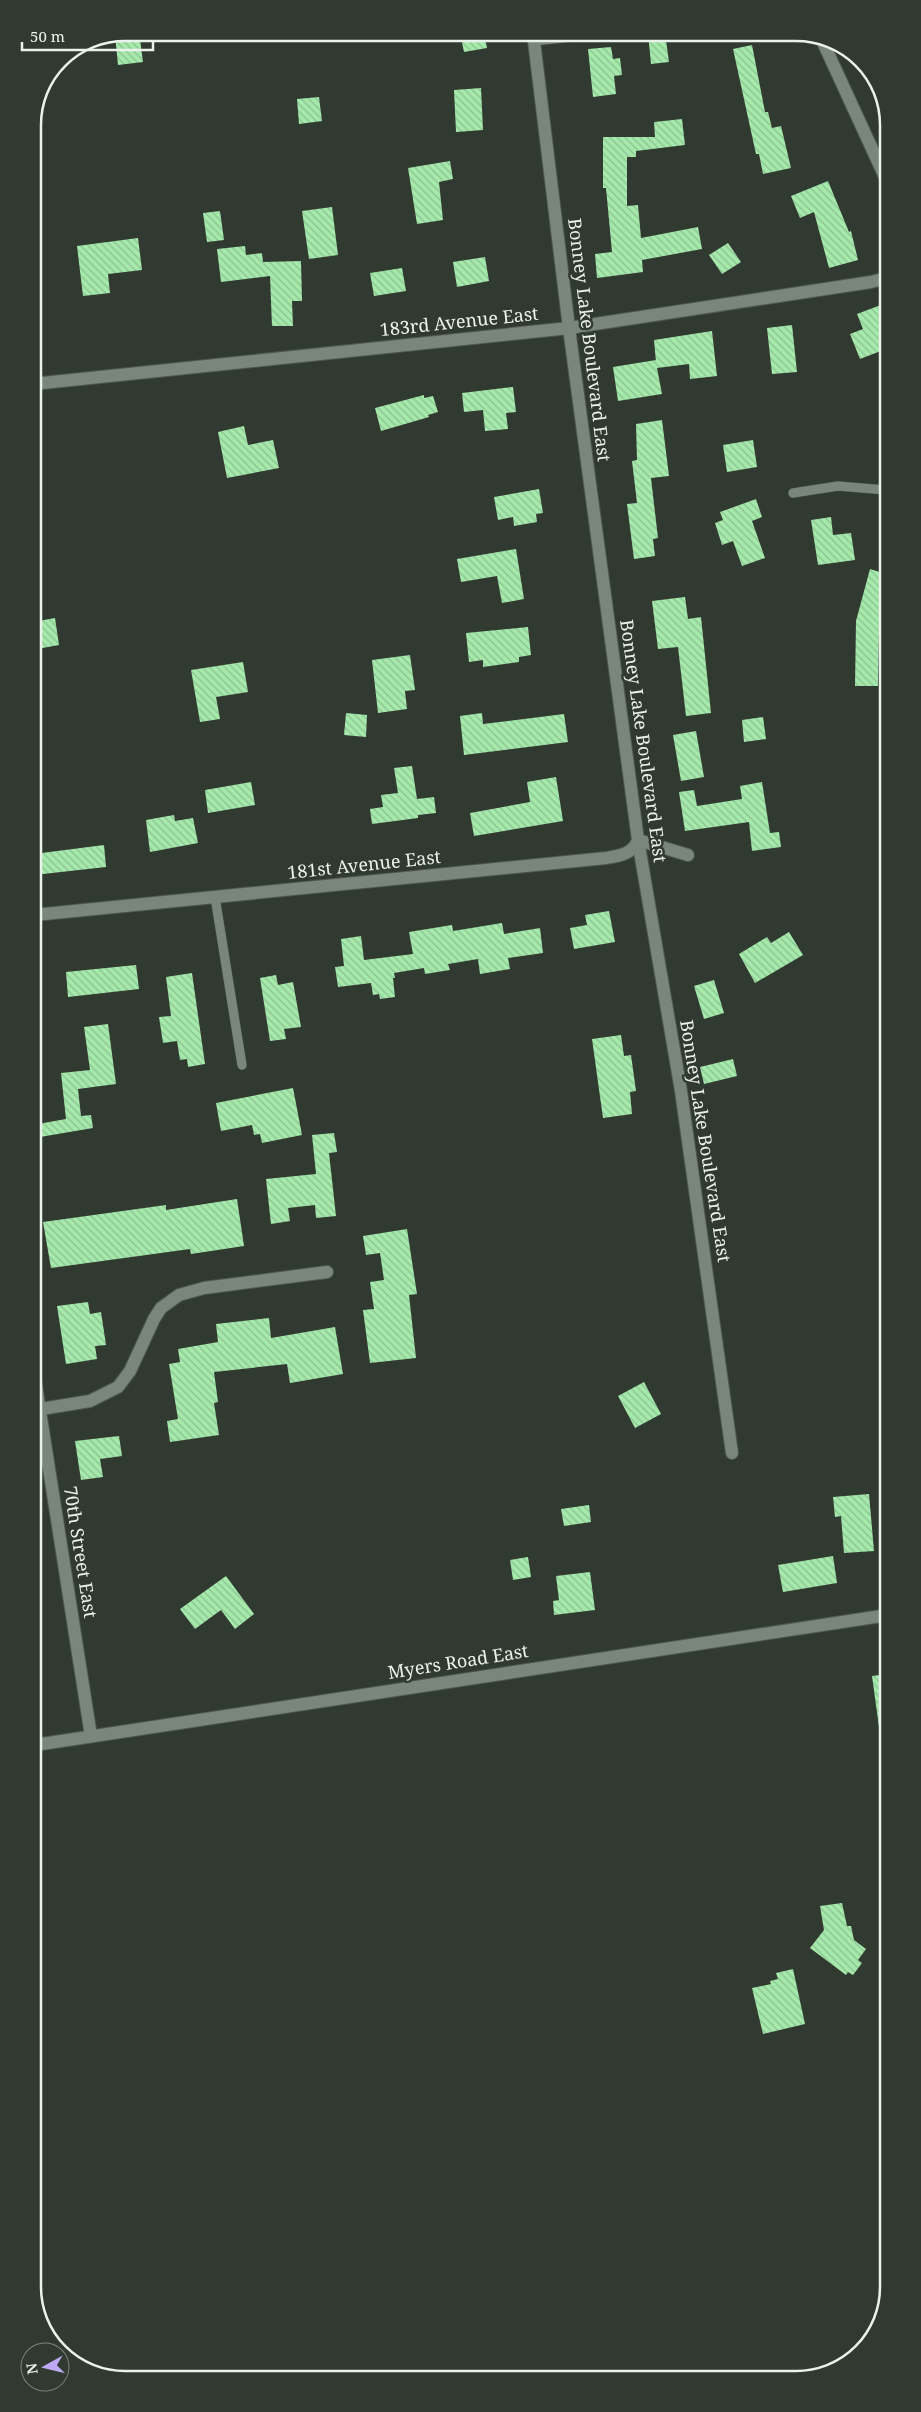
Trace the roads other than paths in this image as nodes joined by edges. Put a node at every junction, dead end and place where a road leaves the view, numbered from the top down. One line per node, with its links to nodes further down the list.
1 (533, 41): 5 (street, Bonney Lake Boulevard East)
2 (825, 47): 3 (street)
3 (880, 166)
4 (880, 280): 5 (street, 183rd Avenue East)
5 (569, 328): 6 (street, 183rd Avenue East); 9 (street, Bonney Lake Boulevard East)
6 (41, 383)
7 (880, 490): 8 (lane)
8 (793, 494)
9 (638, 840): 10 (street); 11 (street, 181st Avenue East); 17 (street, Bonney Lake Boulevard East)
10 (688, 855)
11 (215, 897): 12 (street, 181st Avenue East); 13 (lane)
12 (41, 914)
13 (242, 1066)
14 (327, 1272): 15 (street)
15 (41, 1409)
16 (41, 1415): 18 (street, 70th Street East)
17 (732, 1452)
18 (48, 1460): 19 (lane); 21 (street, 70th Street East)
19 (41, 1461)
20 (880, 1617): 21 (street, Myers Road East)
21 (91, 1736): 22 (street, Myers Road East)
22 (41, 1744)

